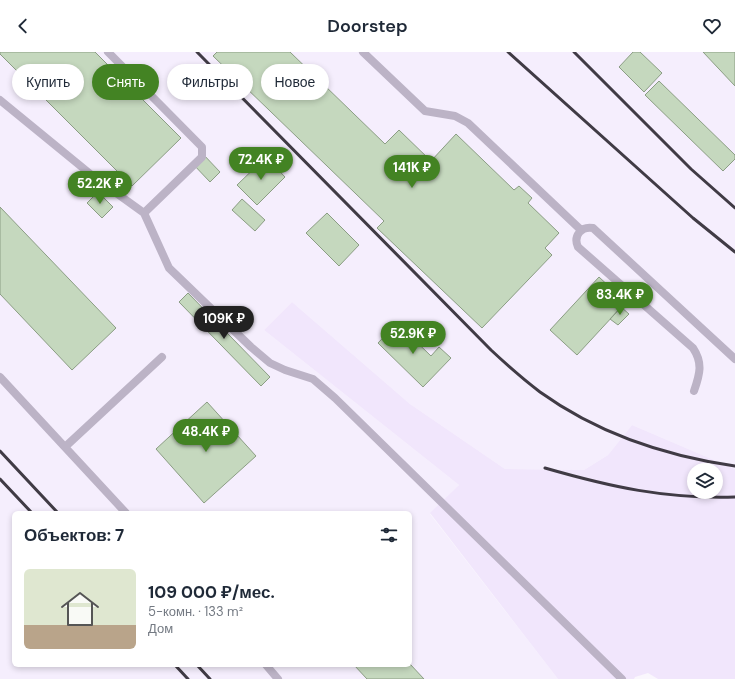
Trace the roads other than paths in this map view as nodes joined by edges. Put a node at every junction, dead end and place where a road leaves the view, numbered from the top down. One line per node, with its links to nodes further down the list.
1 (108, 52): 4 (lane)
2 (363, 52): 5 (lane)
3 (0, 100): 4 (lane)
4 (144, 212): 14 (lane)
5 (581, 230): 7 (lane); 9 (lane)
6 (162, 357): 10 (lane)
7 (735, 360)
8 (0, 377): 10 (lane)
9 (694, 391)
10 (65, 447): 11 (lane)
11 (124, 511)
12 (268, 667): 13 (lane)
13 (278, 679)
14 (622, 679)

